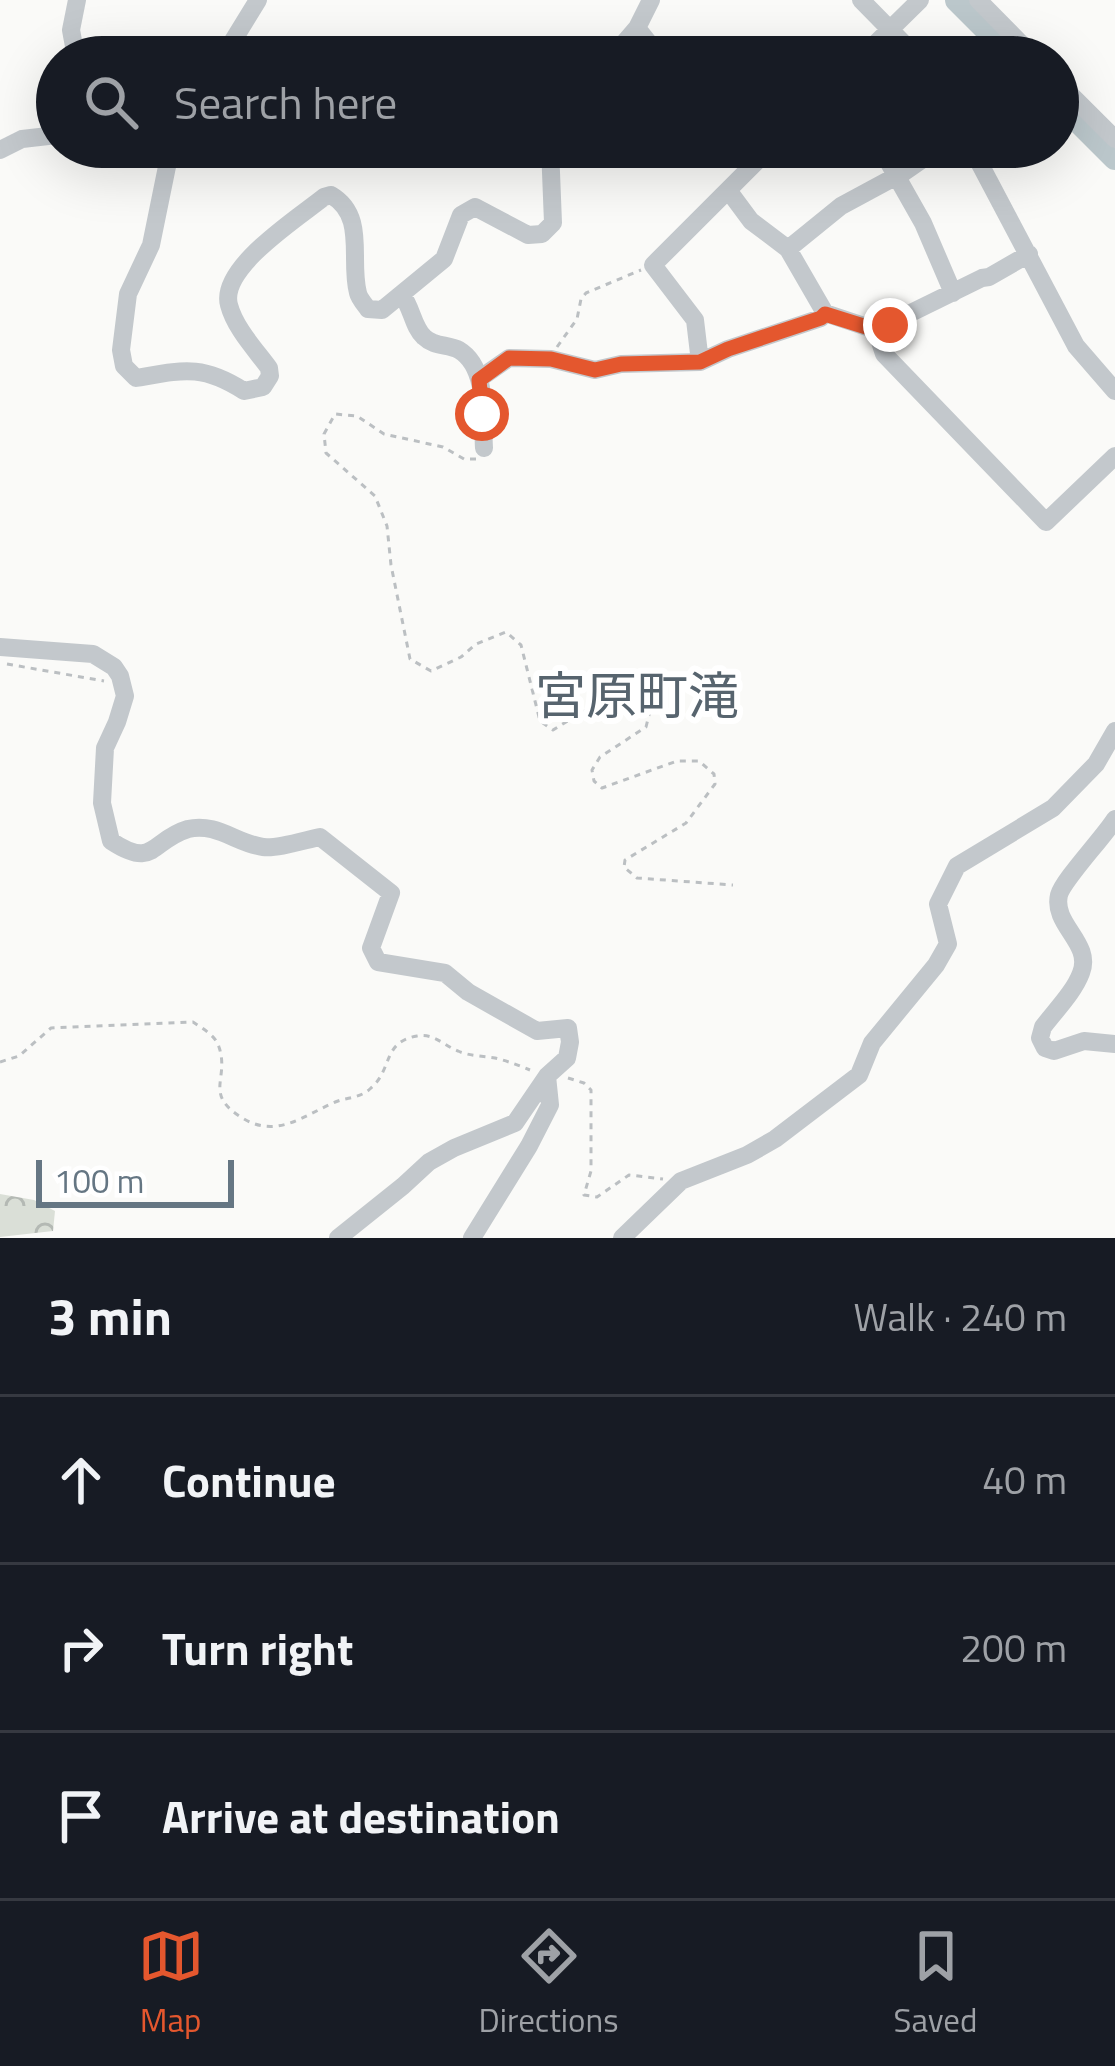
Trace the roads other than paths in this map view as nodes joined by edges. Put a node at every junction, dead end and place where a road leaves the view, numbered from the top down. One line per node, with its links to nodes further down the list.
1 (76, 0): 9 (street)
2 (258, 0): 10 (street)
3 (651, 0): 7 (street)
4 (861, 0): 8 (street)
5 (920, 0): 8 (street)
6 (978, 0): 15 (street)
7 (637, 28): 11 (street); 12 (street)
8 (889, 30): 13 (street); 14 (street)
9 (72, 36)
10 (236, 36)
11 (630, 36)
12 (643, 36)
13 (883, 36)
14 (895, 36)
15 (1013, 36)
16 (1079, 103): 18 (street)
17 (36, 137): 19 (street)
18 (1115, 139)
19 (0, 151)
20 (167, 168): 31 (street)
21 (551, 168): 31 (street)
22 (749, 168): 27 (street)
23 (892, 168): 26 (street)
24 (909, 168): 26 (street)
25 (982, 168): 29 (street)
26 (897, 176): 28 (street); 30 (street)
27 (728, 190): 28 (street); 34 (street)
28 (788, 249): 32 (street)
29 (1028, 254): 30 (street); 36 (street)
30 (953, 293): 33 (street)
31 (402, 296): 35 (street)
32 (825, 314): 33 (street); 34 (street)
33 (876, 330): 38 (street)
34 (700, 362): 35 (street)
35 (479, 380): 37 (street)
36 (1115, 391)
37 (484, 448)
38 (1115, 456)
39 (0, 646): 43 (street)
40 (1115, 731): 46 (street)
41 (1115, 819): 42 (street)
42 (1115, 1044)
43 (547, 1076): 44 (street); 45 (street)
44 (338, 1238)
45 (472, 1238)
46 (622, 1238)

